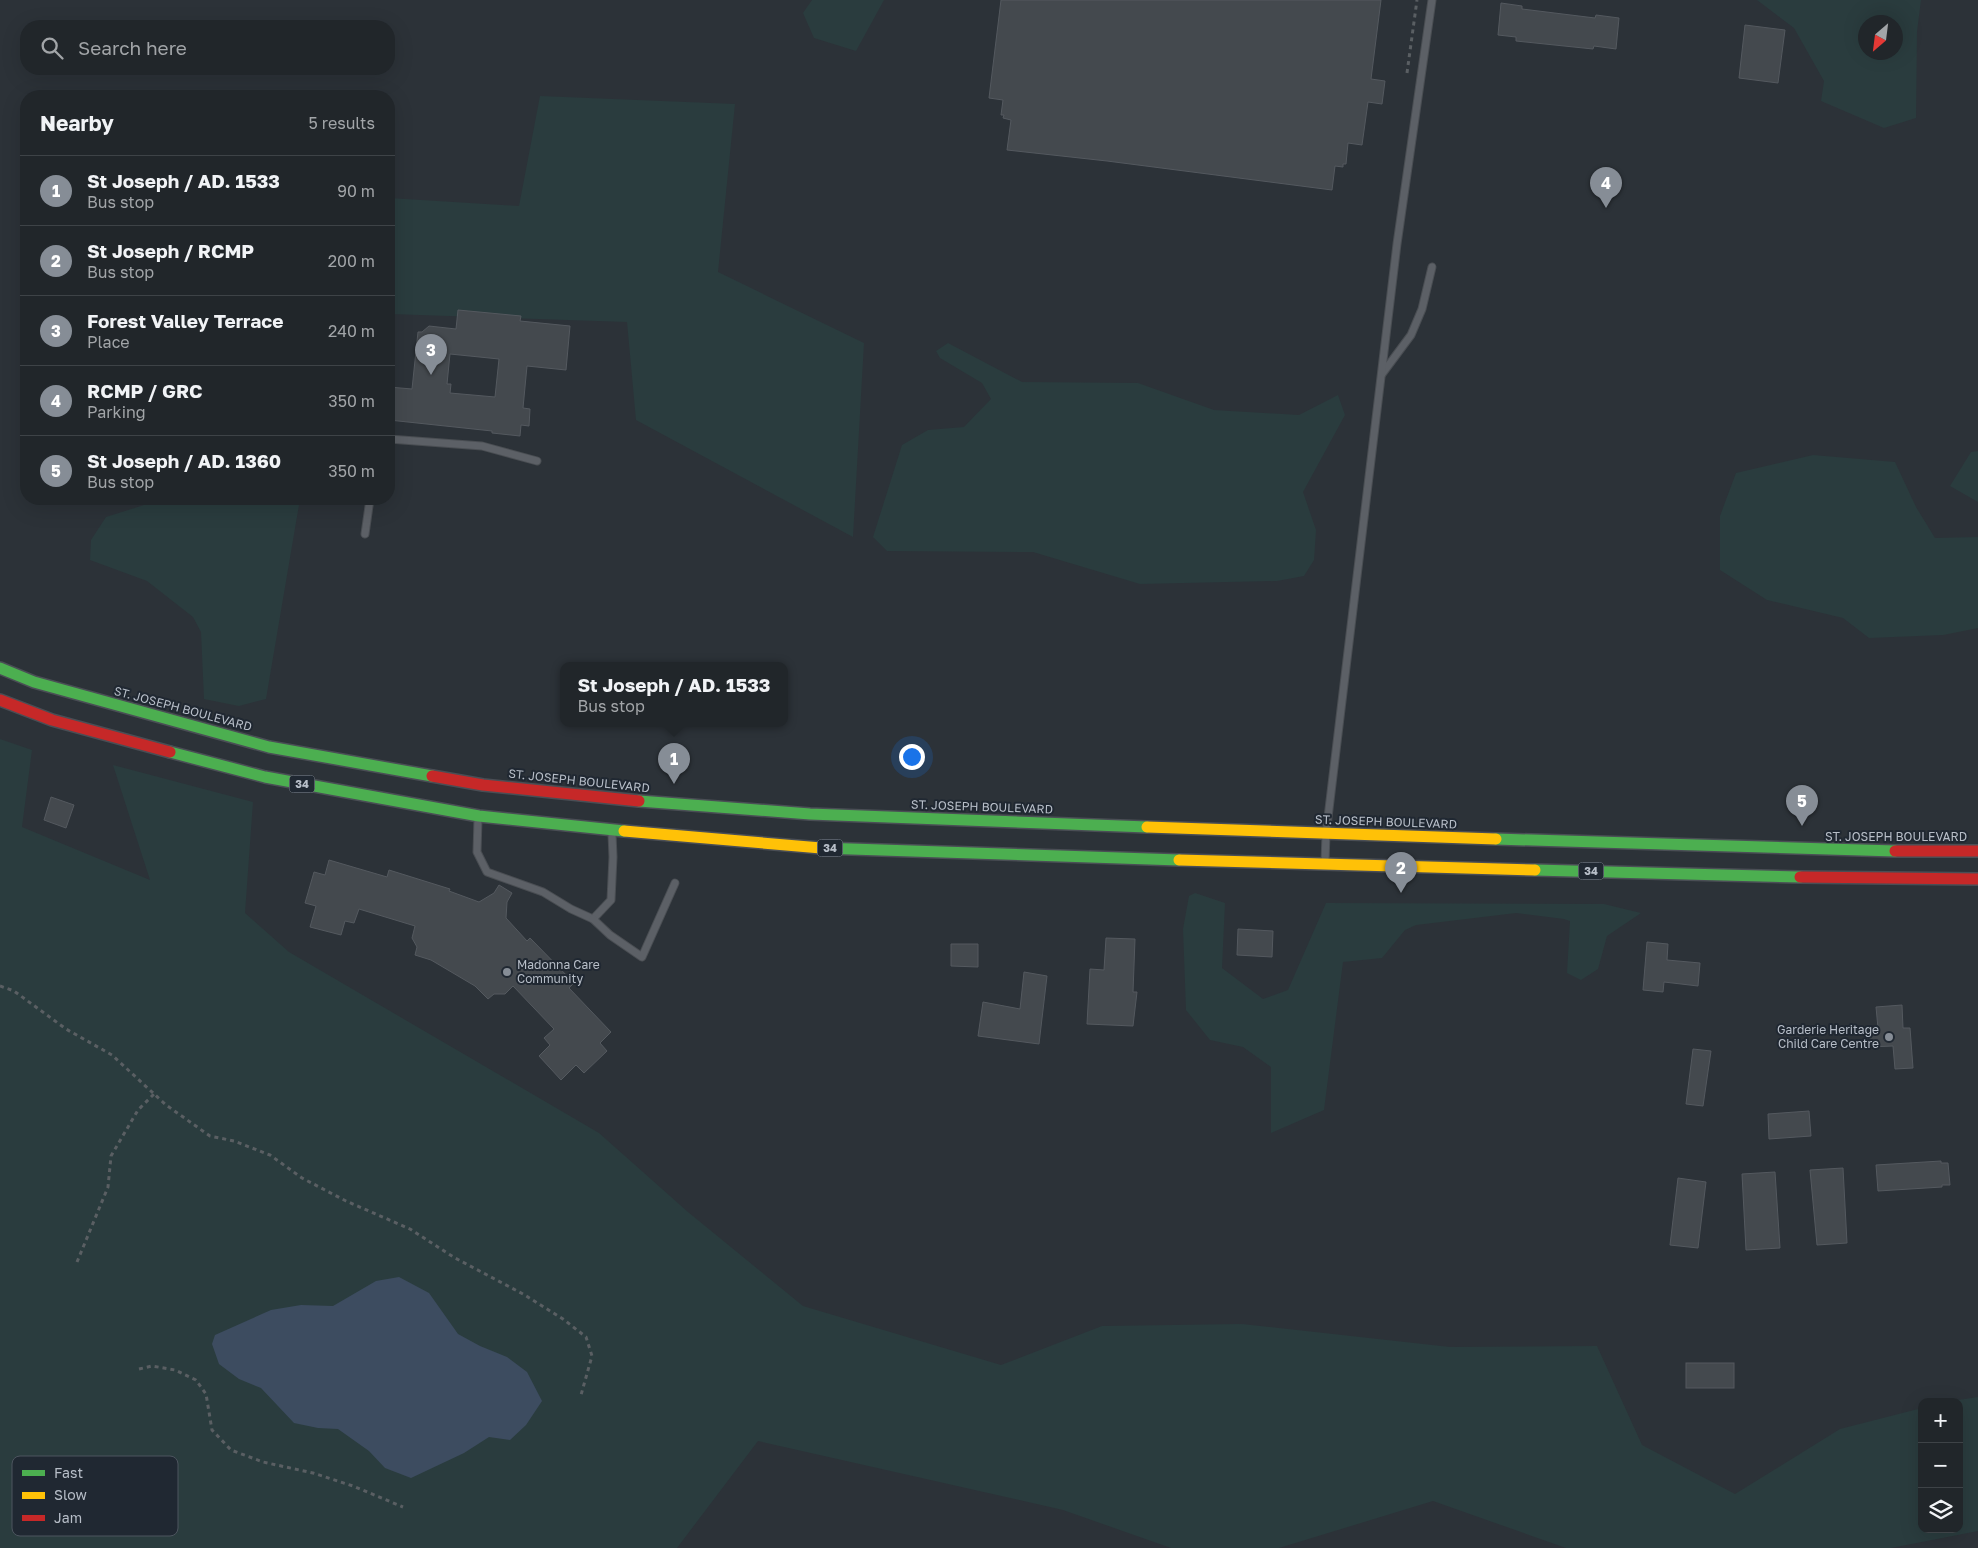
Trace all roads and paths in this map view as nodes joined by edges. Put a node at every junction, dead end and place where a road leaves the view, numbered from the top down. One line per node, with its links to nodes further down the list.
1 (1416, 0): 3 (path)
2 (1432, 0): 5 (lane)
3 (1407, 74)
4 (1432, 267): 5 (lane)
5 (1381, 374): 16 (lane)
6 (395, 439): 7 (lane)
7 (536, 462)
8 (369, 505): 9 (lane)
9 (365, 534)
10 (0, 668): 12 (main road, ST. JOSEPH BOULEVARD / 34)
11 (0, 700): 13 (main road, ST. JOSEPH BOULEVARD / 34)
12 (612, 807): 14 (main road); 15 (main road, ST. JOSEPH BOULEVARD / 34)
13 (479, 816): 14 (main road, ST. JOSEPH BOULEVARD / 34); 23 (lane)
14 (612, 830): 18 (main road, ST. JOSEPH BOULEVARD / 34); 23 (lane)
15 (1048, 832): 16 (main road, ST. JOSEPH BOULEVARD / 34); 18 (main road)
16 (1326, 834): 19 (lane); 20 (main road, ST. JOSEPH BOULEVARD / 34)
17 (1978, 851): 20 (main road, ST. JOSEPH BOULEVARD / 34)
18 (1048, 856): 19 (main road, ST. JOSEPH BOULEVARD / 34)
19 (1324, 865): 20 (main road, ST. JOSEPH BOULEVARD / 34)
20 (1858, 865): 21 (main road, ST. JOSEPH BOULEVARD / 34)
21 (1978, 879)
22 (676, 884): 23 (lane)
23 (594, 918)
24 (0, 986): 25 (path)
25 (154, 1093): 26 (path); 28 (path)
26 (77, 1262)
27 (139, 1369): 29 (path)
28 (581, 1395)
29 (403, 1507)

